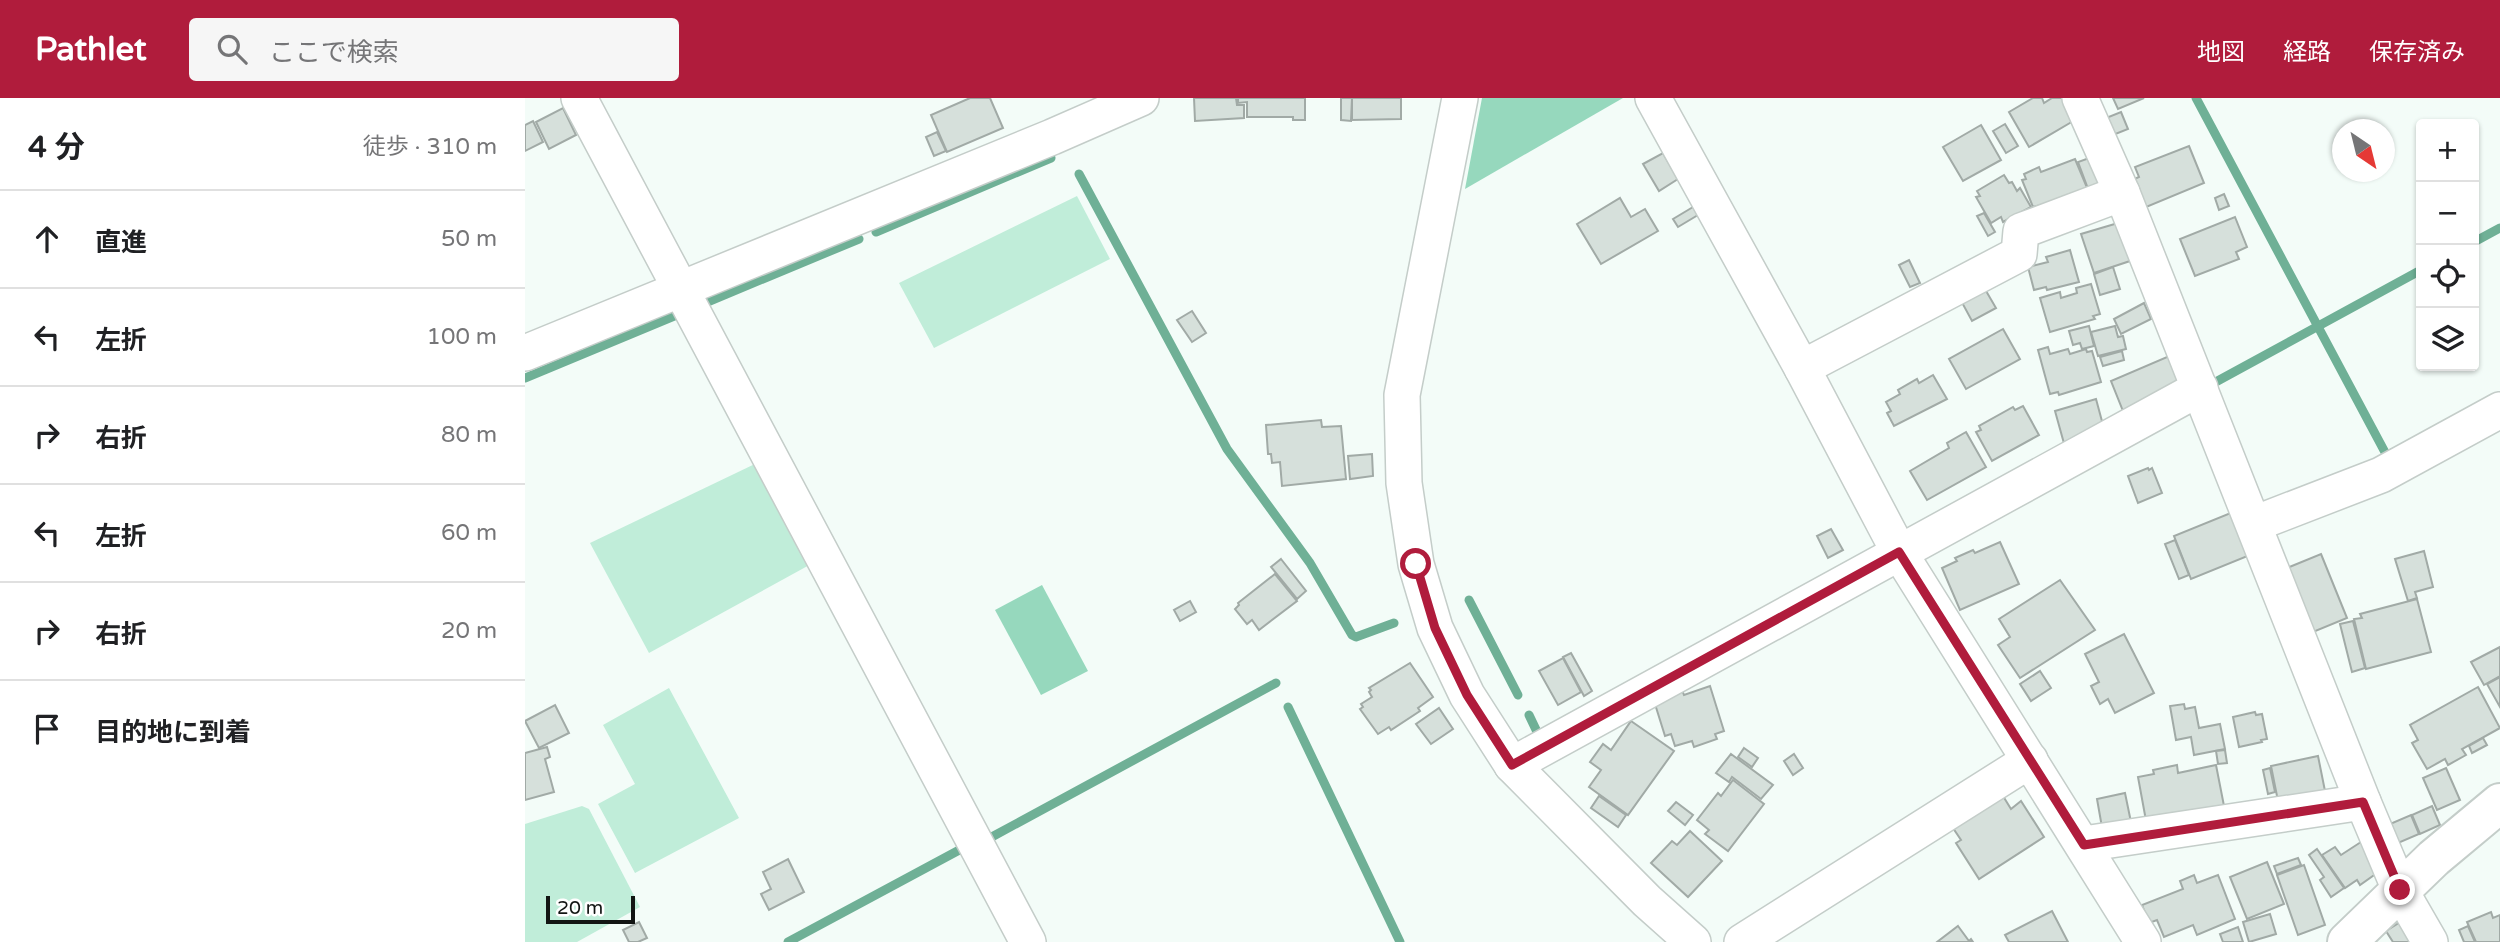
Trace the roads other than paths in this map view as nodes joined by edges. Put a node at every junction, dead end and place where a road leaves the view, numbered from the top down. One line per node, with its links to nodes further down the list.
1 (579, 98): 7 (street)
2 (1141, 98): 7 (street)
3 (1460, 98): 15 (street)
4 (2080, 98): 6 (street)
5 (1656, 99): 9 (street)
6 (2122, 194): 9 (street); 10 (street)
7 (682, 289): 8 (street); 20 (street)
8 (525, 353)
9 (1802, 368): 13 (street)
10 (2200, 388): 12 (street); 13 (street)
11 (2500, 410): 12 (street)
12 (2254, 524): 16 (street)
13 (1899, 552): 14 (street); 15 (street)
14 (2030, 760): 18 (street); 22 (street)
15 (1512, 765): 21 (street)
16 (2363, 802): 18 (street); 19 (street)
17 (2500, 803): 19 (main road)
18 (2084, 845): 23 (street)
19 (2400, 890): 24 (main road); 25 (street)
20 (1028, 942)
21 (1693, 942)
22 (1742, 942)
23 (2143, 942)
24 (2347, 942)
25 (2430, 942)

